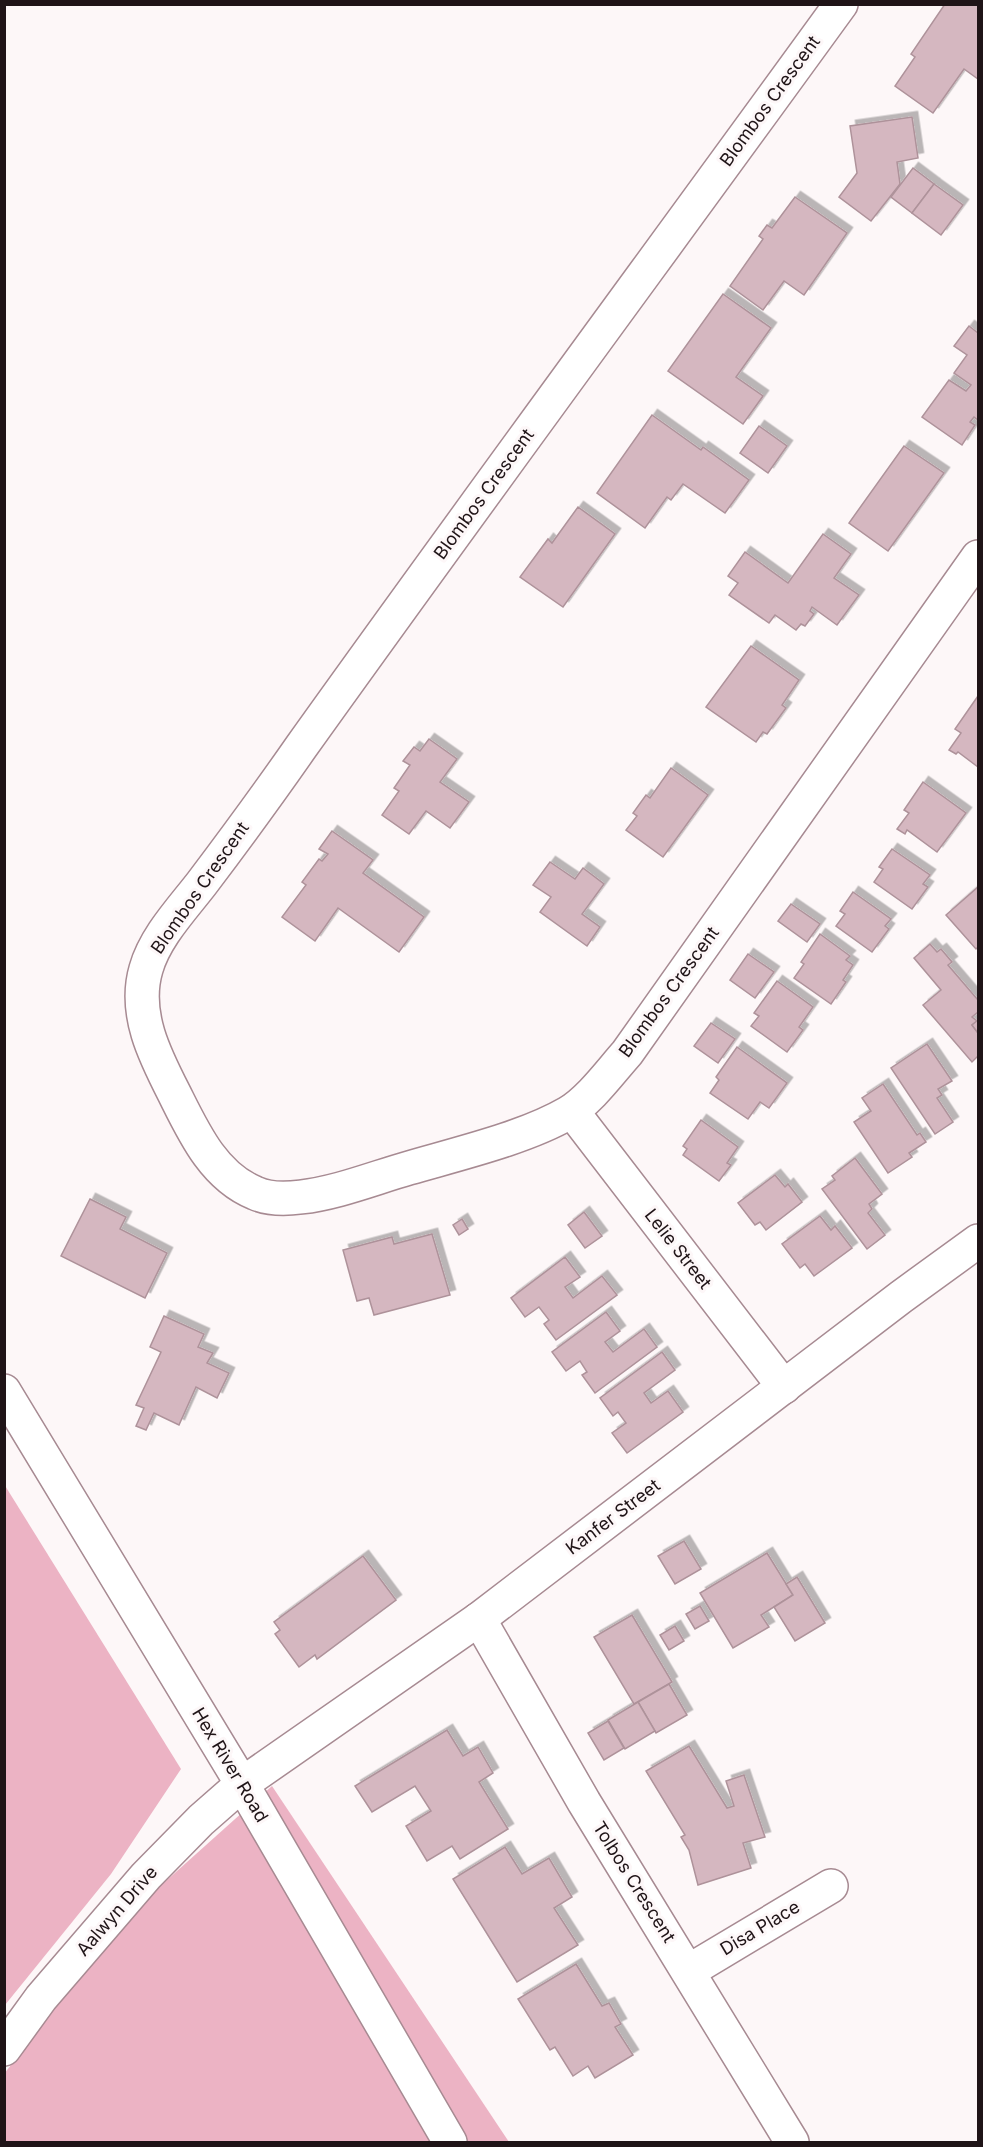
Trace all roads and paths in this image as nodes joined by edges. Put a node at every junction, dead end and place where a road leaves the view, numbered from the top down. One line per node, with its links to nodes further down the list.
1 (841, 4): 3 (street, Blombos Crescent)
2 (978, 557): 3 (street, Blombos Crescent)
3 (572, 1111): 5 (street, Lelie Street)
4 (978, 1241): 5 (street, Kanfer Street)
5 (784, 1387): 7 (street, Kanfer Street)
6 (4, 1391): 8 (street, Hex River Road)
7 (479, 1619): 8 (street, Kanfer Street); 10 (street, Tolbos Crescent)
8 (242, 1784): 11 (street, Aalwyn Drive); 12 (street, Hex River Road)
9 (831, 1886): 10 (street, Disa Place)
10 (689, 1971): 13 (street, Tolbos Crescent)
11 (4, 2049)
12 (450, 2142)
13 (792, 2142)

